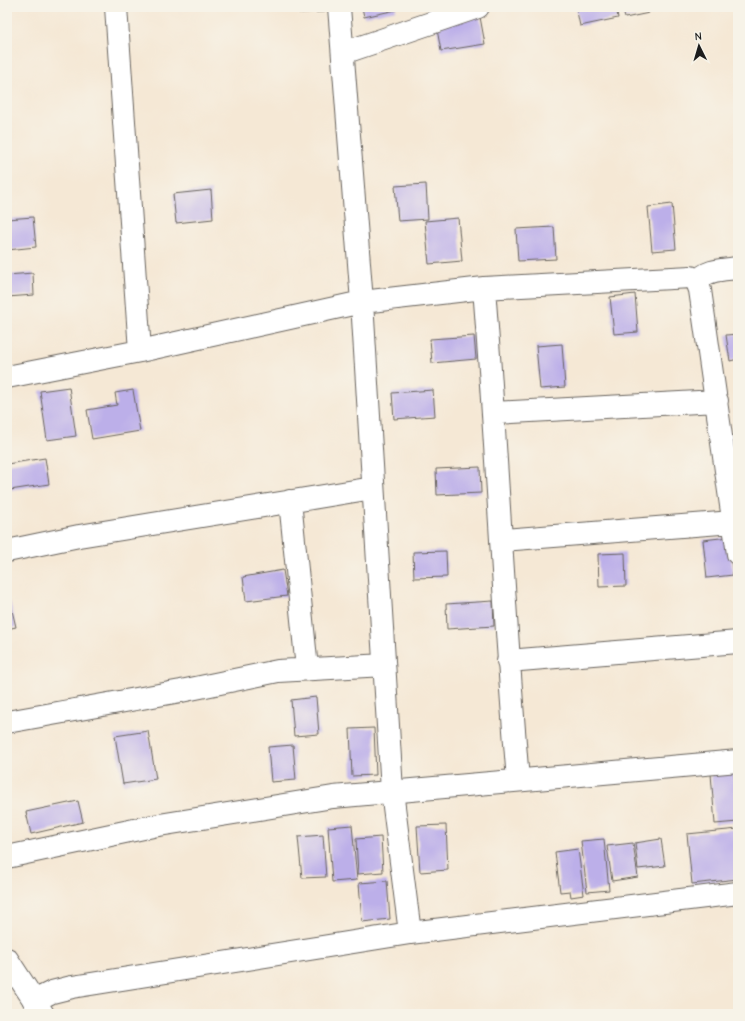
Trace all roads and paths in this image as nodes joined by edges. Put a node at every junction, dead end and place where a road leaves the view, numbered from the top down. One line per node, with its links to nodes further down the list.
1 (116, 7): 9 (street)
2 (339, 7): 4 (street)
3 (478, 7): 4 (street)
4 (343, 53): 8 (street)
5 (738, 268): 6 (street)
6 (697, 282): 7 (street); 11 (street)
7 (484, 288): 8 (street); 12 (street)
8 (362, 302): 9 (street); 13 (street)
9 (140, 351): 10 (street)
10 (7, 377)
11 (717, 401): 12 (street); 15 (street)
12 (494, 413): 16 (street)
13 (373, 488): 14 (street); 21 (street)
14 (290, 501): 17 (street); 22 (street)
15 (733, 522): 16 (street); 18 (street)
16 (502, 540): 20 (street)
17 (7, 551)
18 (738, 554)
19 (738, 642): 20 (street)
20 (508, 661): 25 (street)
21 (384, 665): 22 (street); 26 (street)
22 (307, 669): 23 (street)
23 (7, 722)
24 (738, 761): 25 (street)
25 (518, 780): 26 (street)
26 (392, 791): 27 (street); 29 (street)
27 (7, 856)
28 (738, 893): 29 (street)
29 (410, 933): 31 (street)
30 (7, 959): 31 (street)
31 (38, 1008)

